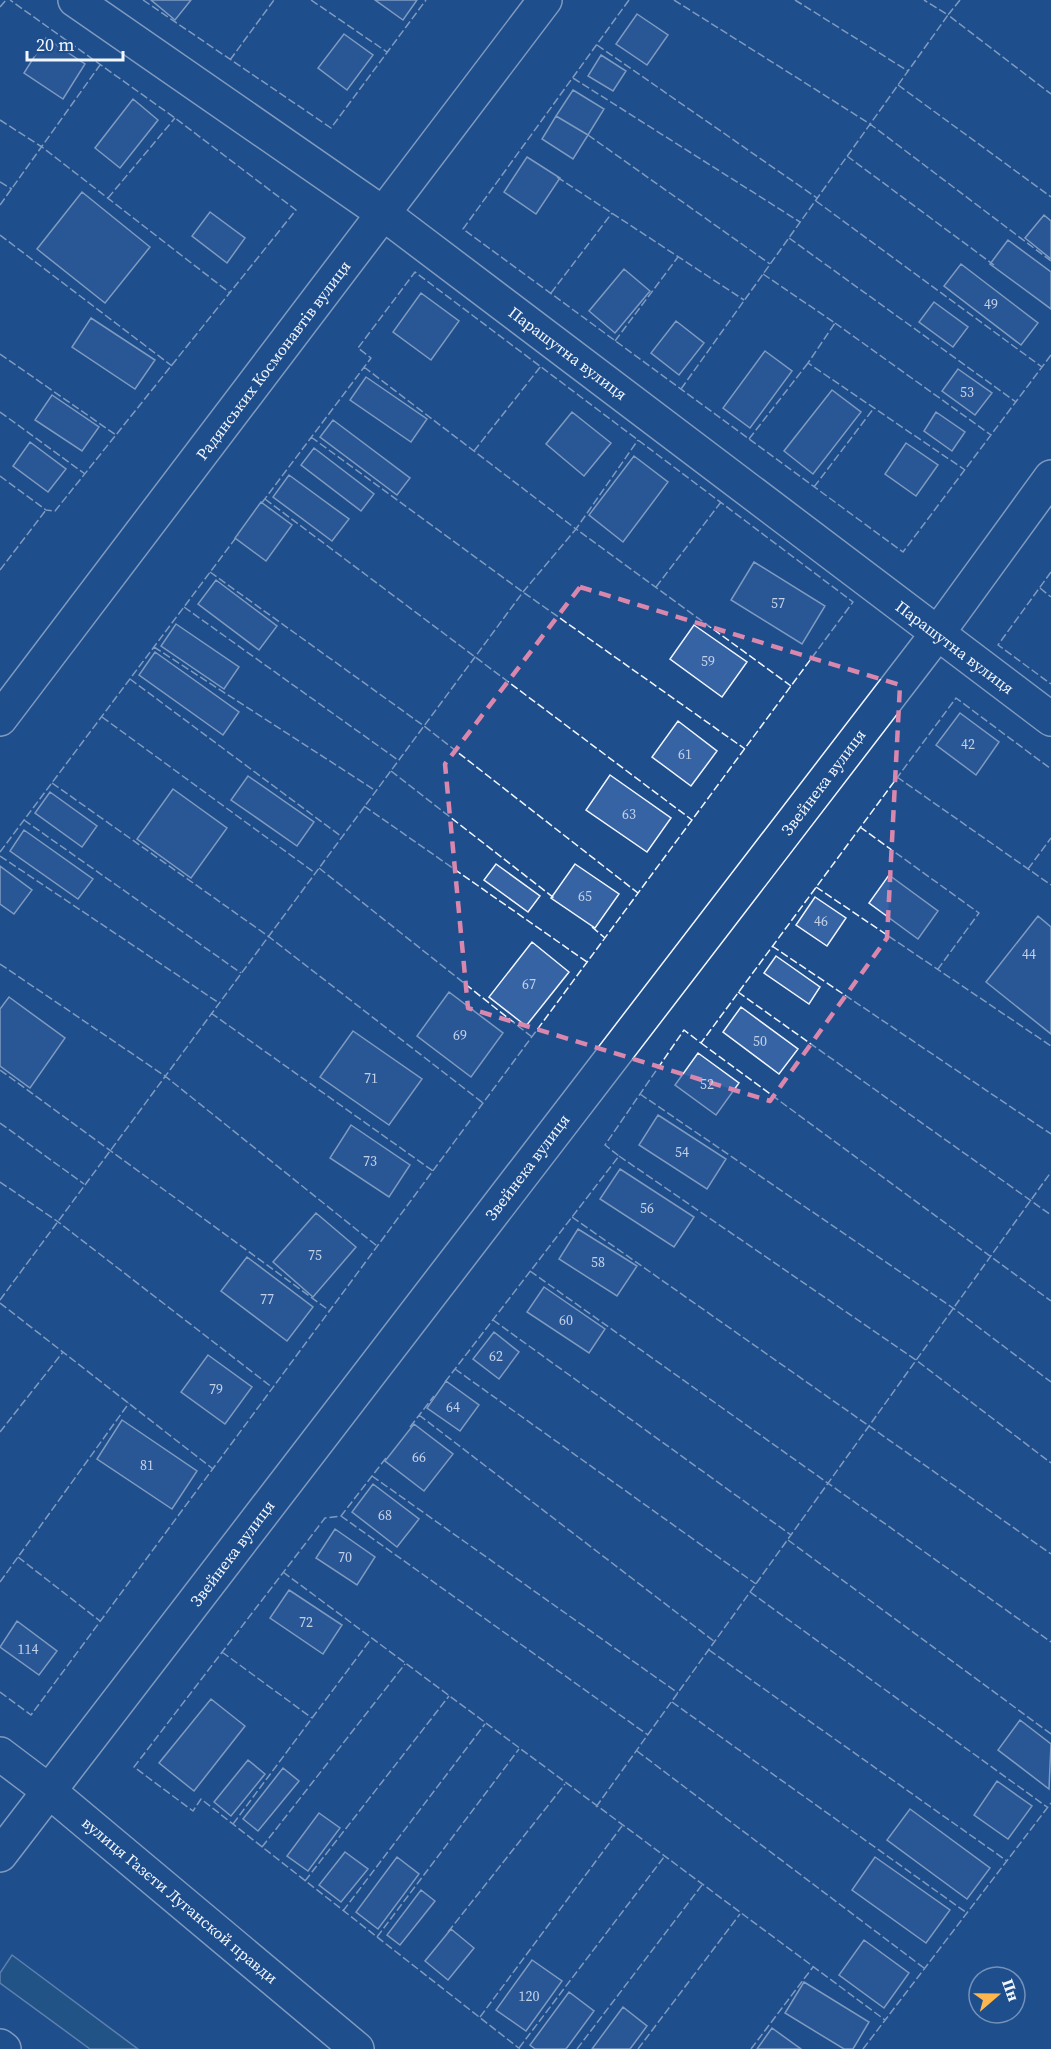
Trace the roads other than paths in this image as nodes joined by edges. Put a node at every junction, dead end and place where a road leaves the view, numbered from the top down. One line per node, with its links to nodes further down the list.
1 (75, 0): 3 (street, Парашутна вулиця)
2 (545, 0): 3 (street, Радянських Космонавтів вулиця)
3 (384, 214): 5 (street, Парашутна вулиця); 6 (street, Радянських Космонавтів вулиця)
4 (1051, 477): 5 (street, Звейнека вулиця)
5 (937, 634): 7 (street, Парашутна вулиця); 9 (street, Звейнека вулиця)
6 (0, 719)
7 (1051, 719)
8 (0, 1754): 9 (street, вулиця Газєти Луганской правди)
9 (50, 1791): 10 (street, Звейнека вулиця); 13 (street, вулиця Газєти Луганской правди)
10 (0, 1855)
11 (0, 2046): 12 (street)
12 (4, 2049)
13 (357, 2049)

